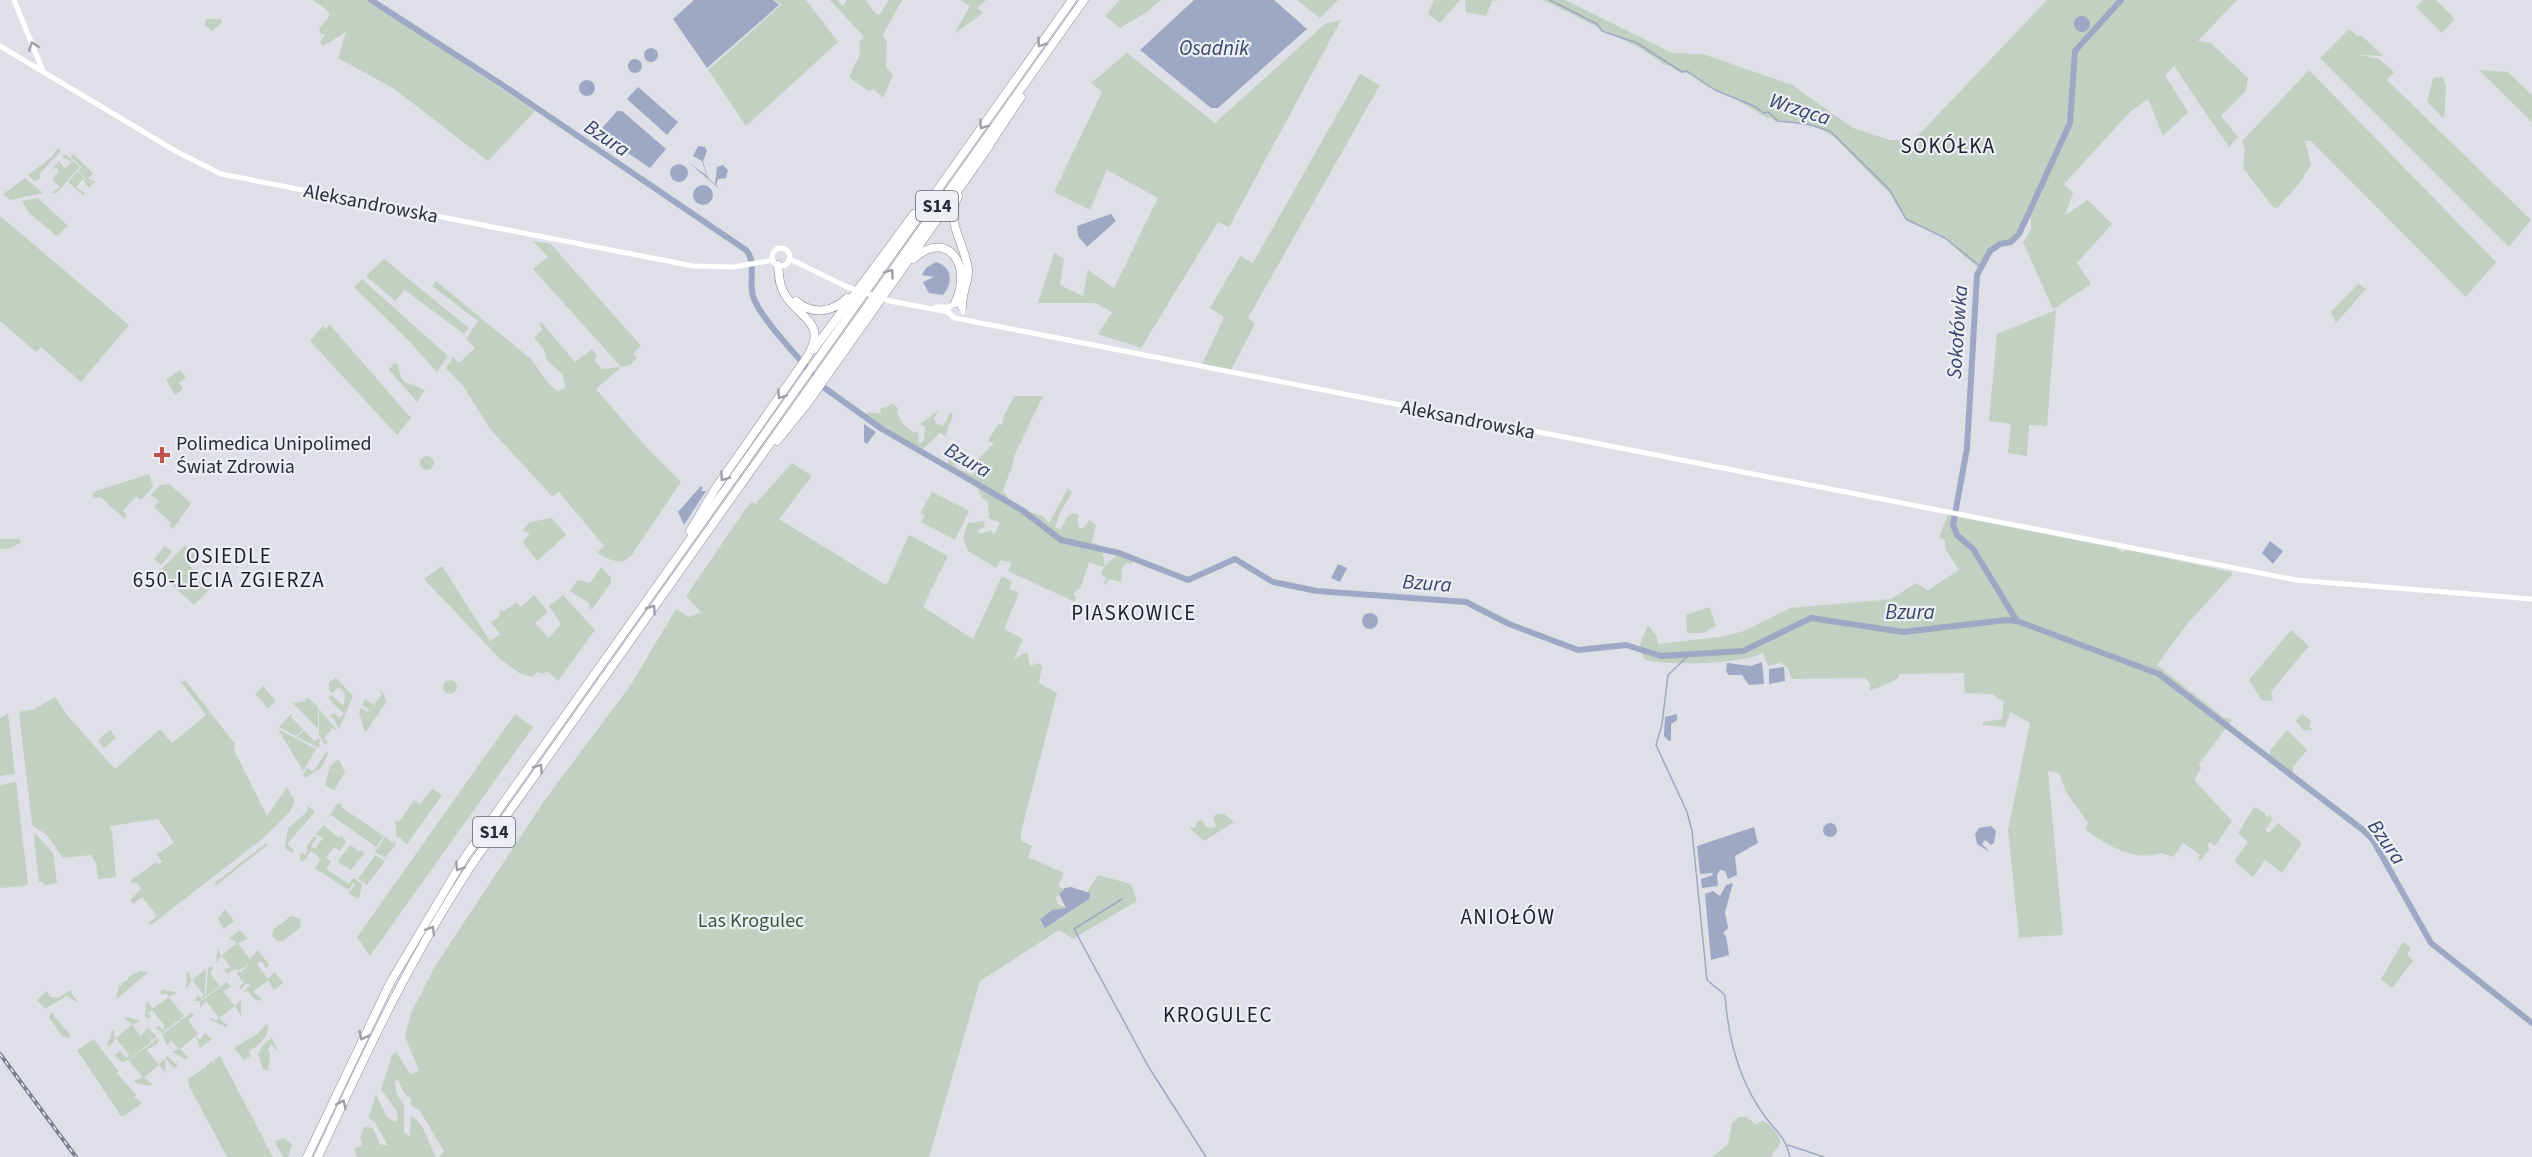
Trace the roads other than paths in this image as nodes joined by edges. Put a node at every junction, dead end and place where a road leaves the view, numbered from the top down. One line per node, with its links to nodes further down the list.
1 (1072, 0): 8 (highway, S14, one-way to 8)
2 (1084, 0): 4 (highway, S14)
3 (16, 1): 6 (main road, one-way to 3)
4 (1055, 40): 7 (highway); 14 (highway, S14, one-way to 4)
5 (0, 46): 6 (main road, Aleksandrowska)
6 (42, 71): 9 (main road, Aleksandrowska)
7 (990, 145): 10 (highway); 12 (highway)
8 (955, 164): 11 (highway); 15 (highway, S14)
9 (781, 262): 11 (highway); 12 (main road, Aleksandrowska, bridge); 13 (highway)
10 (907, 264): 12 (highway); 14 (highway)
11 (862, 282): 13 (highway)
12 (956, 310): 16 (main road, Aleksandrowska)
13 (807, 357): 15 (highway, one-way to 15)
14 (822, 376): 18 (highway, S14, one-way to 14)
15 (766, 424): 17 (highway, S14, one-way to 17)
16 (2532, 599)
17 (307, 1157)
18 (318, 1157)

